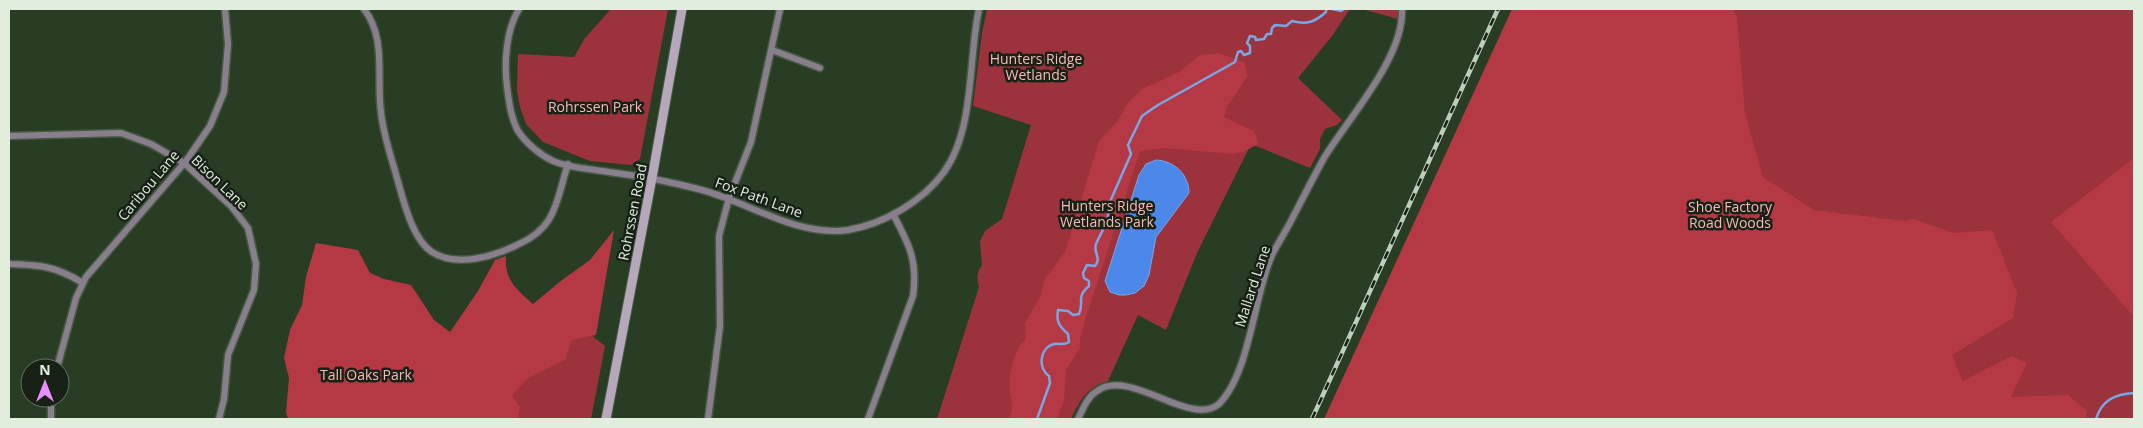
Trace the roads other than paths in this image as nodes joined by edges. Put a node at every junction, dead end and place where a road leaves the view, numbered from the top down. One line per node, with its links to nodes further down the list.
1 (225, 9): 11 (street, Caribou Lane)
2 (364, 9): 12 (street)
3 (519, 9): 12 (street, Fox Path Lane)
4 (682, 9): 13 (street, Rohrssen Road)
5 (780, 9): 8 (street)
6 (979, 9): 15 (street, Fox Path Lane)
7 (1402, 9): 23 (street, Mallard Lane)
8 (772, 50): 9 (street); 14 (street)
9 (820, 68)
10 (9, 136): 11 (street, Bison Lane)
11 (184, 164): 17 (street, Caribou Lane); 19 (street, Bison Lane)
12 (568, 164): 13 (street, Fox Path Lane)
13 (652, 178): 14 (street, Fox Path Lane); 20 (street, Rohrssen Road)
14 (728, 198): 15 (street, Fox Path Lane); 21 (street)
15 (893, 214): 22 (street)
16 (9, 264): 17 (street)
17 (83, 283): 18 (street, Caribou Lane)
18 (61, 358)
19 (219, 419)
20 (606, 419)
21 (708, 419)
22 (868, 419)
23 (1078, 419)

